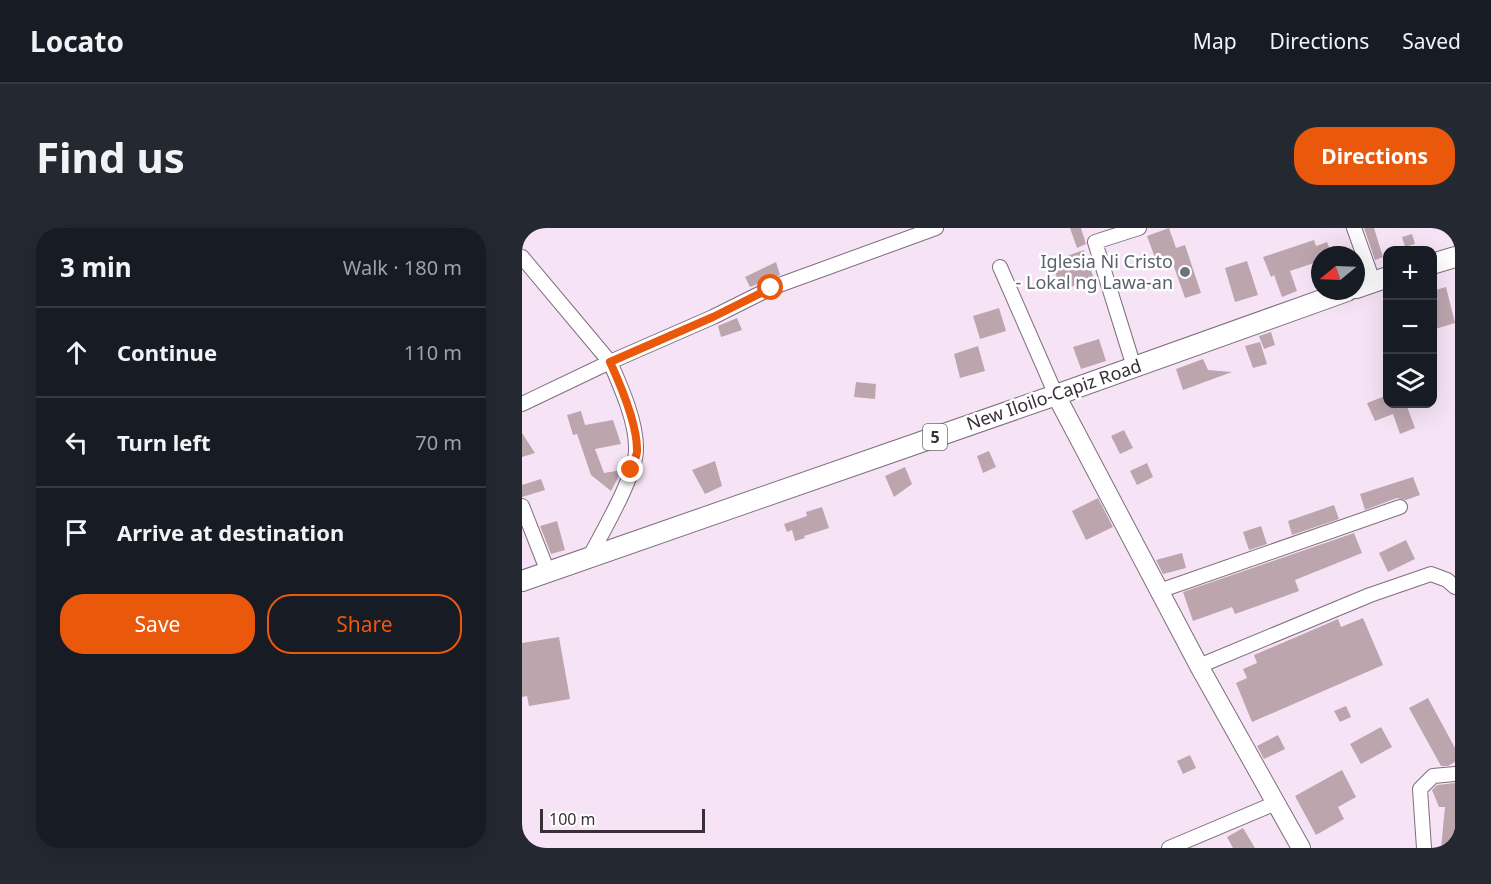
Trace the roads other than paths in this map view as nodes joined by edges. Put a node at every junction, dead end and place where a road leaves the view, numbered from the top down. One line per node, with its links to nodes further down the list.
1 (936, 228): 10 (street)
2 (1139, 228): 11 (street)
3 (1354, 228): 8 (street)
4 (522, 257): 10 (street)
5 (1455, 257): 6 (highway)
6 (1437, 262)
7 (1000, 267): 12 (street)
8 (1372, 282)
9 (1322, 300): 11 (highway, New Iloilo-Capiz Road / 5)
10 (610, 362): 13 (street); 16 (street)
11 (1134, 367): 12 (highway, New Iloilo-Capiz Road / 5)
12 (1056, 395): 16 (highway, New Iloilo-Capiz Road / 5); 20 (main road)
13 (522, 404)
14 (522, 506): 17 (street)
15 (1400, 507): 20 (street)
16 (590, 556): 17 (highway, New Iloilo-Capiz Road / 5)
17 (548, 572): 18 (highway, New Iloilo-Capiz Road / 5)
18 (522, 581)
19 (1455, 587): 21 (street)
20 (1159, 591): 21 (main road)
21 (1199, 666): 23 (main road)
22 (1455, 774): 26 (street)
23 (1276, 803): 24 (street); 25 (main road)
24 (1169, 848)
25 (1301, 848)
26 (1424, 848)

